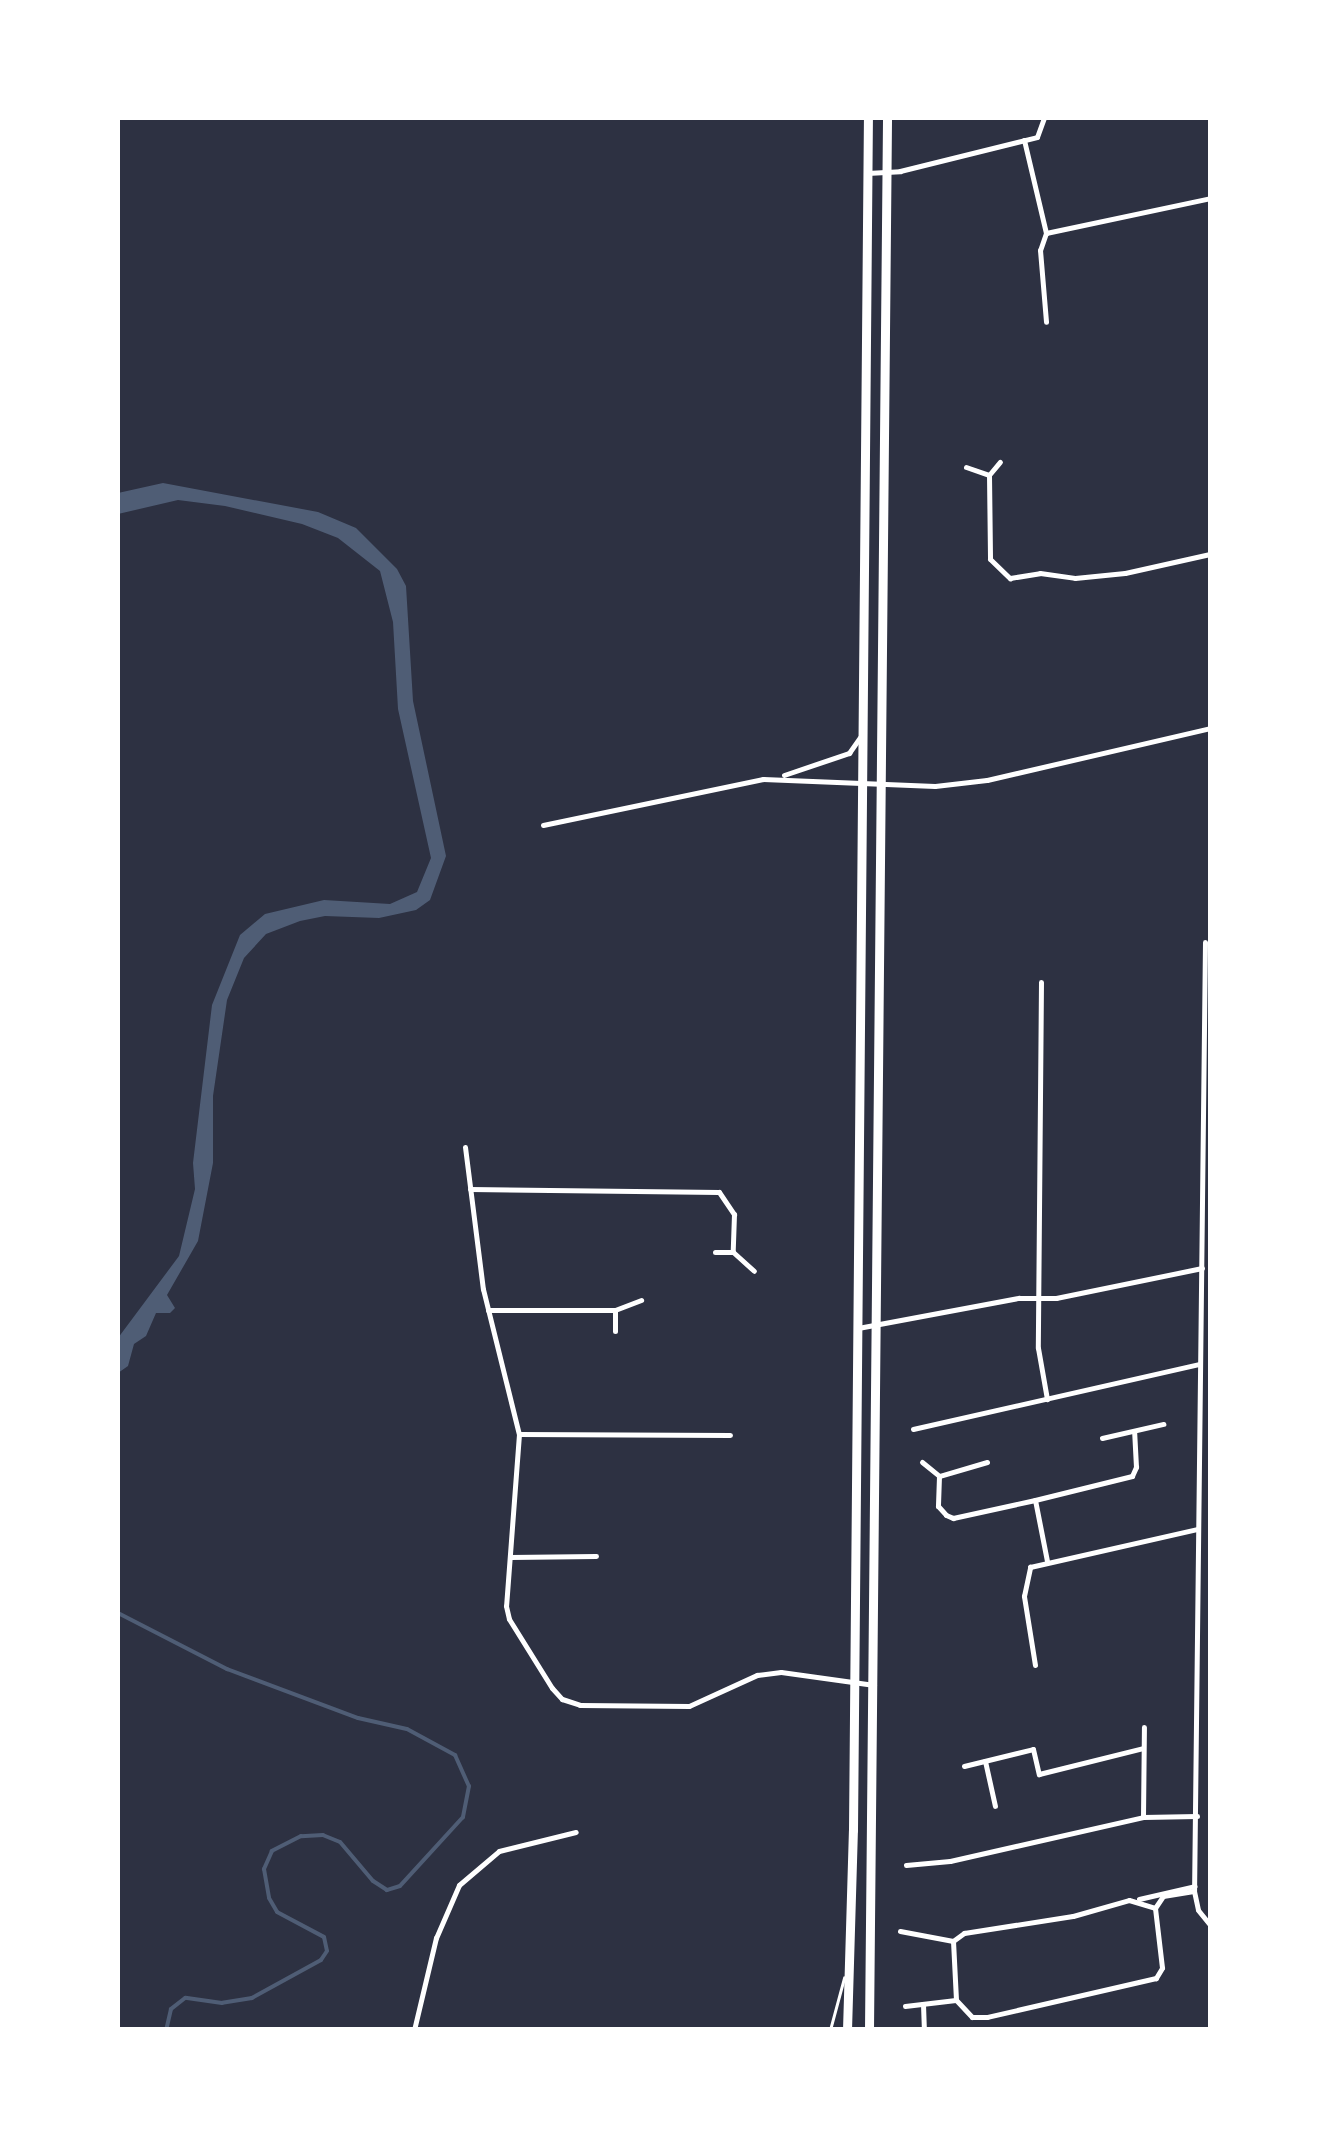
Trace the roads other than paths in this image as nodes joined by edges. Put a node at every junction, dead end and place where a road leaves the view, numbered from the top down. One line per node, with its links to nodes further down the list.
1 (868, 118): 5 (main road)
2 (886, 118): 6 (main road)
3 (1044, 118): 4 (street)
4 (1024, 140): 6 (street); 8 (street)
5 (867, 172): 6 (street); 14 (main road)
6 (886, 172): 18 (main road)
7 (1210, 198): 8 (street)
8 (1046, 233): 9 (street)
9 (1046, 322)
10 (1000, 462): 12 (street)
11 (966, 468): 12 (street)
12 (989, 475): 13 (street)
13 (1210, 554)
14 (863, 728): 16 (street); 17 (main road)
15 (1210, 728): 18 (street)
16 (776, 778): 17 (street); 19 (street)
17 (862, 780): 18 (street); 32 (main road)
18 (881, 784): 33 (main road)
19 (543, 825)
20 (1205, 942): 26 (street)
21 (1041, 982): 28 (street)
22 (465, 1147): 23 (street)
23 (470, 1189): 25 (street); 30 (street)
24 (715, 1252): 25 (street)
25 (733, 1252): 27 (street)
26 (1202, 1268): 28 (street); 35 (street)
27 (754, 1270)
28 (1040, 1298): 33 (street); 36 (street)
29 (641, 1300): 31 (street)
30 (488, 1310): 31 (street); 40 (street)
31 (615, 1310): 34 (street)
32 (858, 1328): 33 (street); 52 (main road)
33 (877, 1328): 53 (main road)
34 (616, 1331)
35 (1200, 1364): 36 (street); 47 (street)
36 (1047, 1399): 38 (street)
37 (1163, 1424): 39 (street)
38 (913, 1430)
39 (1134, 1431): 42 (street); 46 (street)
40 (519, 1434): 41 (street); 49 (street)
41 (730, 1435)
42 (1102, 1438)
43 (922, 1462): 45 (street)
44 (987, 1462): 45 (street)
45 (938, 1476): 46 (street)
46 (1035, 1500): 50 (street)
47 (1198, 1529): 50 (street); 59 (street)
48 (596, 1556): 49 (street)
49 (510, 1557): 52 (street)
50 (1047, 1561): 51 (street)
51 (1035, 1666)
52 (855, 1682): 53 (street); 67 (main road)
53 (874, 1685): 76 (main road)
54 (1144, 1727): 55 (street)
55 (1143, 1748): 56 (street); 60 (street)
56 (985, 1761): 57 (street); 58 (street)
57 (964, 1766)
58 (996, 1806)
59 (1197, 1816): 60 (street); 63 (street)
60 (1143, 1817): 62 (street)
61 (576, 1832): 73 (street)
62 (906, 1865)
63 (1194, 1889): 64 (street); 65 (street); 66 (street)
64 (1136, 1900): 65 (street); 69 (street)
65 (1154, 1908): 70 (street)
66 (1209, 1925)
67 (852, 1926): 74 (lane); 75 (main road)
68 (900, 1931): 69 (street)
69 (952, 1941): 70 (street)
70 (956, 2000): 71 (street)
71 (924, 2004): 72 (street); 77 (street)
72 (905, 2006)
73 (414, 2030)
74 (830, 2030)
75 (847, 2030)
76 (870, 2030)
77 (924, 2030)

